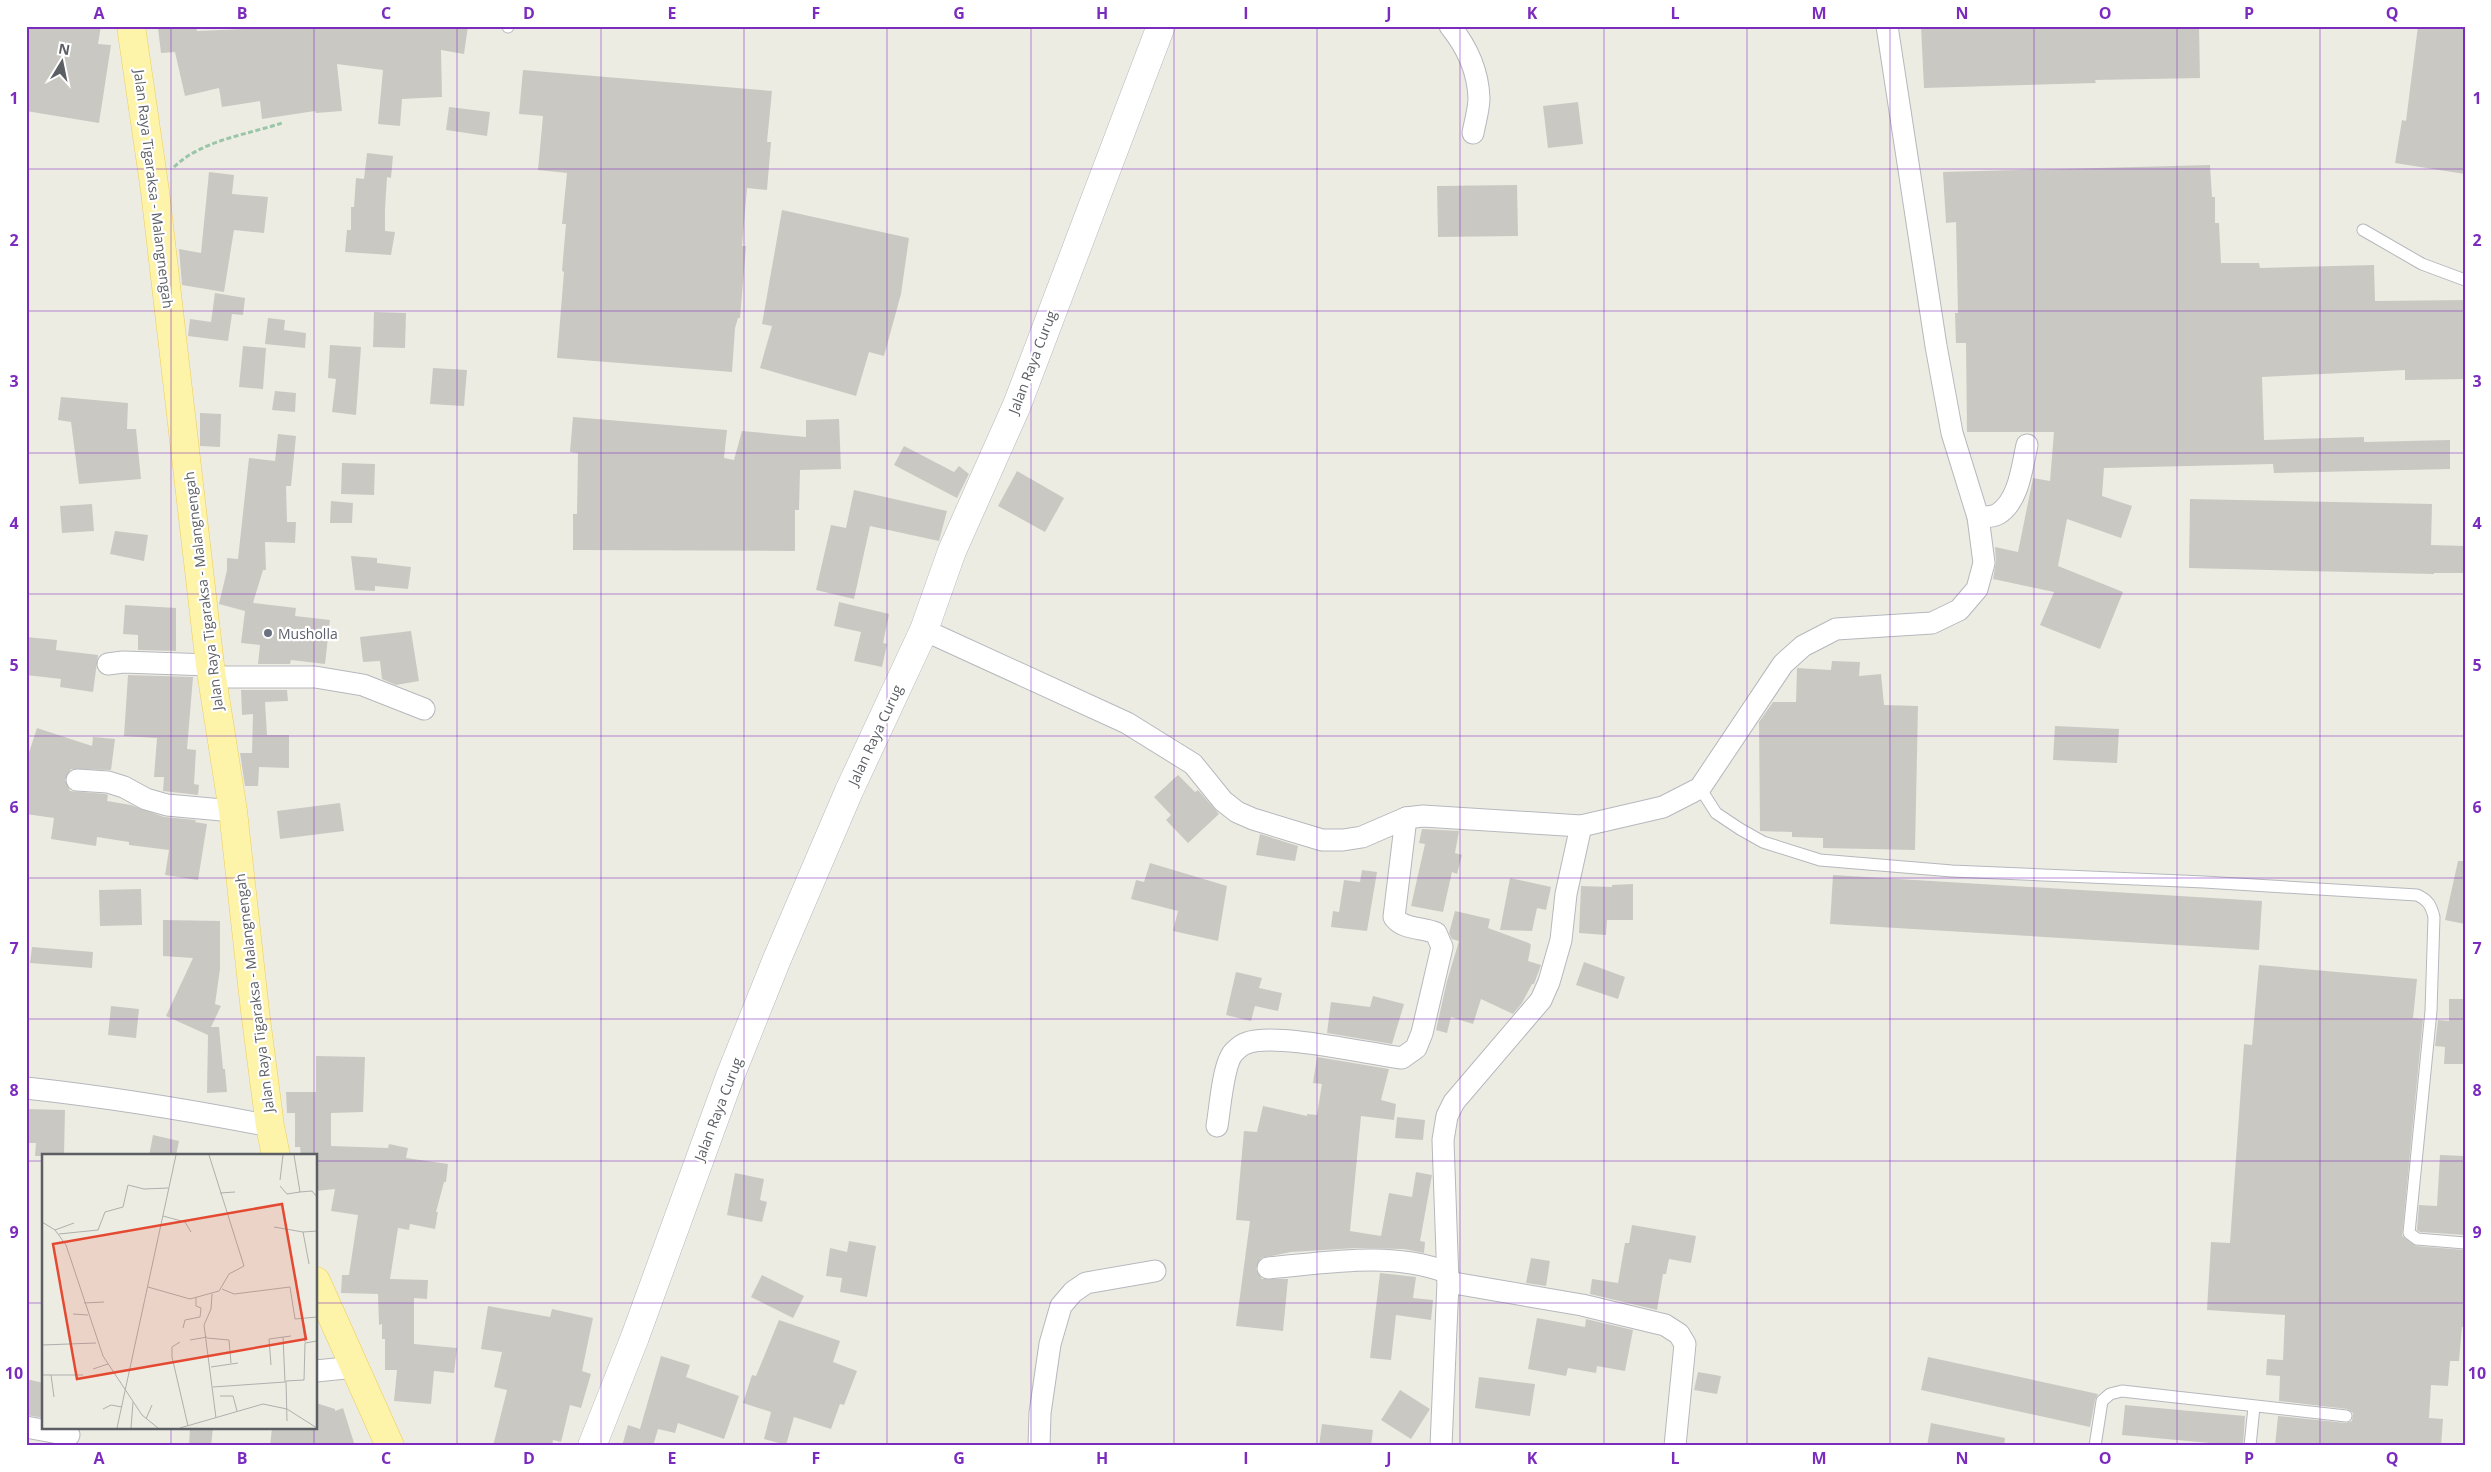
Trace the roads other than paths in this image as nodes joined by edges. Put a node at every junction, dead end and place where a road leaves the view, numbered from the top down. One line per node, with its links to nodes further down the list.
1 (131, 26): 12 (main road, Jalan Raya Tigaraksa - Malangnengah)
2 (1161, 26): 10 (street, Jalan Raya Curug)
3 (1450, 26): 5 (street)
4 (1887, 26): 9 (street)
5 (1474, 133)
6 (2362, 230): 7 (lane)
7 (2465, 280)
8 (2027, 445): 9 (street)
9 (1978, 517): 15 (street)
10 (924, 630): 17 (street); 37 (street, Jalan Raya Curug)
11 (108, 664): 12 (street)
12 (211, 671): 13 (street); 16 (main road, Jalan Raya Tigaraksa - Malangnengah)
13 (424, 709)
14 (77, 780): 16 (street)
15 (1700, 788): 18 (street); 23 (lane)
16 (233, 811): 20 (main road, Jalan Raya Tigaraksa - Malangnengah)
17 (1406, 818): 18 (street); 21 (street)
18 (1582, 826): 26 (street)
19 (26, 1088): 20 (street)
20 (270, 1126): 22 (main road, Jalan Raya Tigaraksa - Malangnengah)
21 (1218, 1126)
22 (276, 1154)
23 (2465, 1243)
24 (1268, 1268): 26 (street)
25 (1155, 1271): 38 (street)
26 (1447, 1277): 39 (street); 40 (street)
27 (318, 1285): 28 (main road)
28 (355, 1367): 29 (street); 36 (main road)
29 (318, 1371)
30 (2254, 1407): 31 (lane); 41 (lane); 42 (lane)
31 (2346, 1416)
32 (26, 1427): 34 (street)
33 (42, 1430): 35 (street)
34 (42, 1430)
35 (69, 1435)
36 (390, 1446)
37 (592, 1446)
38 (1039, 1446)
39 (1440, 1446)
40 (1675, 1446)
41 (2095, 1446)
42 (2250, 1446)

